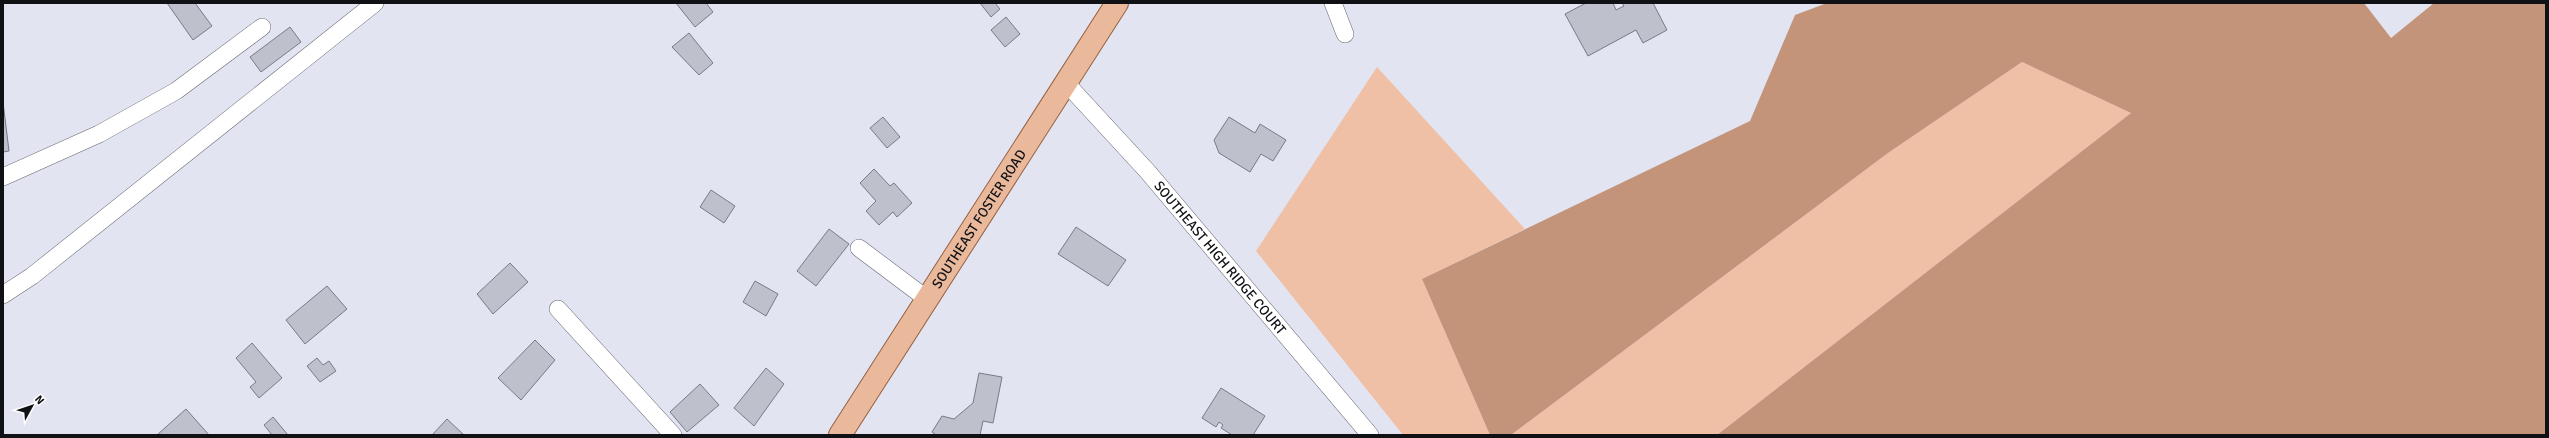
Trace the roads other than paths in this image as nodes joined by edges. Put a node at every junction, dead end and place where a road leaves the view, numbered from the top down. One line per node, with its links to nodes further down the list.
1 (375, 3): 9 (street)
2 (1117, 3): 6 (main road, SOUTHEAST FOSTER ROAD)
3 (1333, 3): 5 (street)
4 (262, 27): 7 (street)
5 (1345, 34)
6 (1066, 83): 10 (main road, SOUTHEAST FOSTER ROAD); 14 (street, SOUTHEAST HIGH RIDGE COURT)
7 (3, 178)
8 (859, 248): 10 (street)
9 (3, 295)
10 (927, 299): 13 (main road, SOUTHEAST FOSTER ROAD)
11 (558, 309): 12 (street)
12 (673, 435)
13 (840, 435)
14 (1370, 435)

